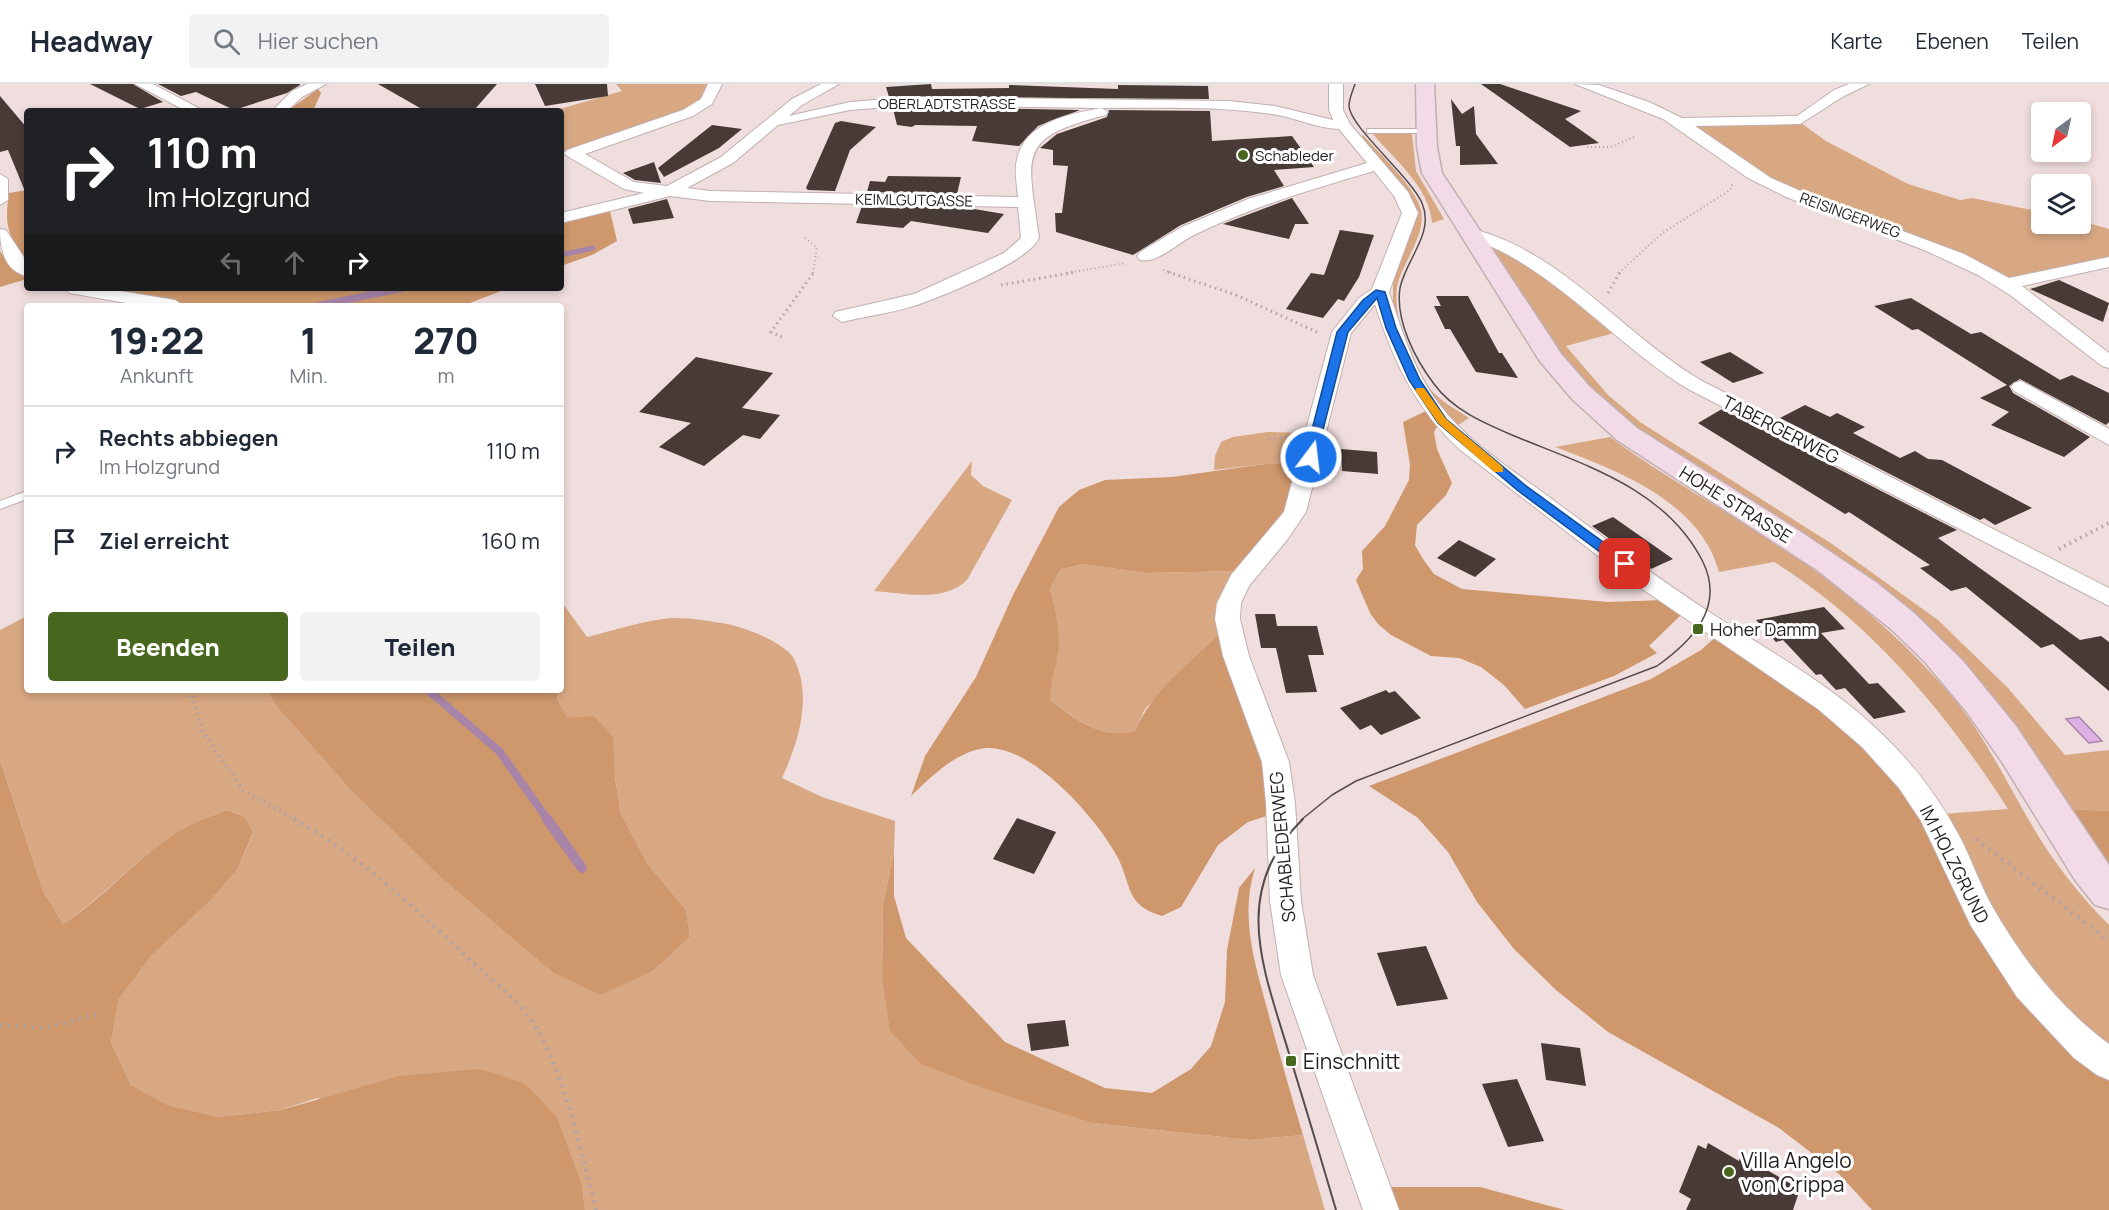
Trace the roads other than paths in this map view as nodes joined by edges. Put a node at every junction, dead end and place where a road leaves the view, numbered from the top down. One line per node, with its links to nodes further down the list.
1 (142, 84): 10 (street)
2 (319, 84): 11 (street)
3 (715, 84): 19 (street)
4 (832, 84): 12 (street)
5 (1336, 84): 14 (street, SCHABLEDERWEG)
6 (1425, 84): 15 (main road, HOHE STRASSE)
7 (1581, 84): 13 (street, REISINGERWEG)
8 (1862, 84): 13 (street)
9 (1123, 104): 12 (street, OBERLADTSTRASSE); 14 (street, OBERLADTSTRASSE); 21 (street, OBERLADTSTRASSE)
10 (191, 108)
11 (282, 108)
12 (774, 121): 19 (street)
13 (1678, 122): 28 (street, REISINGERWEG)
14 (1351, 130): 17 (street, SCHABLEDERWEG)
15 (1426, 130): 16 (lane); 24 (main road, HOHE STRASSE)
16 (1370, 131)
17 (1378, 165): 25 (street); 30 (street, SCHABLEDERWEG)
18 (0, 179): 20 (street)
19 (670, 191): 21 (street, KEIMLGUTGASSE); 22 (street, KEIMLGUTGASSE)
20 (0, 200)
21 (1026, 202): 32 (street)
22 (564, 217)
23 (0, 234): 27 (street)
24 (1472, 234): 38 (street, TABERGERWEG); 39 (main road, HOHE STRASSE)
25 (1144, 262)
26 (2109, 262): 28 (street)
27 (24, 268)
28 (2008, 284): 33 (street, REISINGERWEG)
29 (88, 291): 31 (street)
30 (1380, 292): 40 (street, IM HOLZGRUND); 41 (street, SCHABLEDERWEG)
31 (158, 303)
32 (842, 316)
33 (2109, 362)
34 (2021, 387): 35 (street)
35 (2109, 439)
36 (24, 496): 37 (lane)
37 (0, 505)
38 (2109, 598)
39 (2109, 893)
40 (2109, 1064)
41 (1381, 1210)

